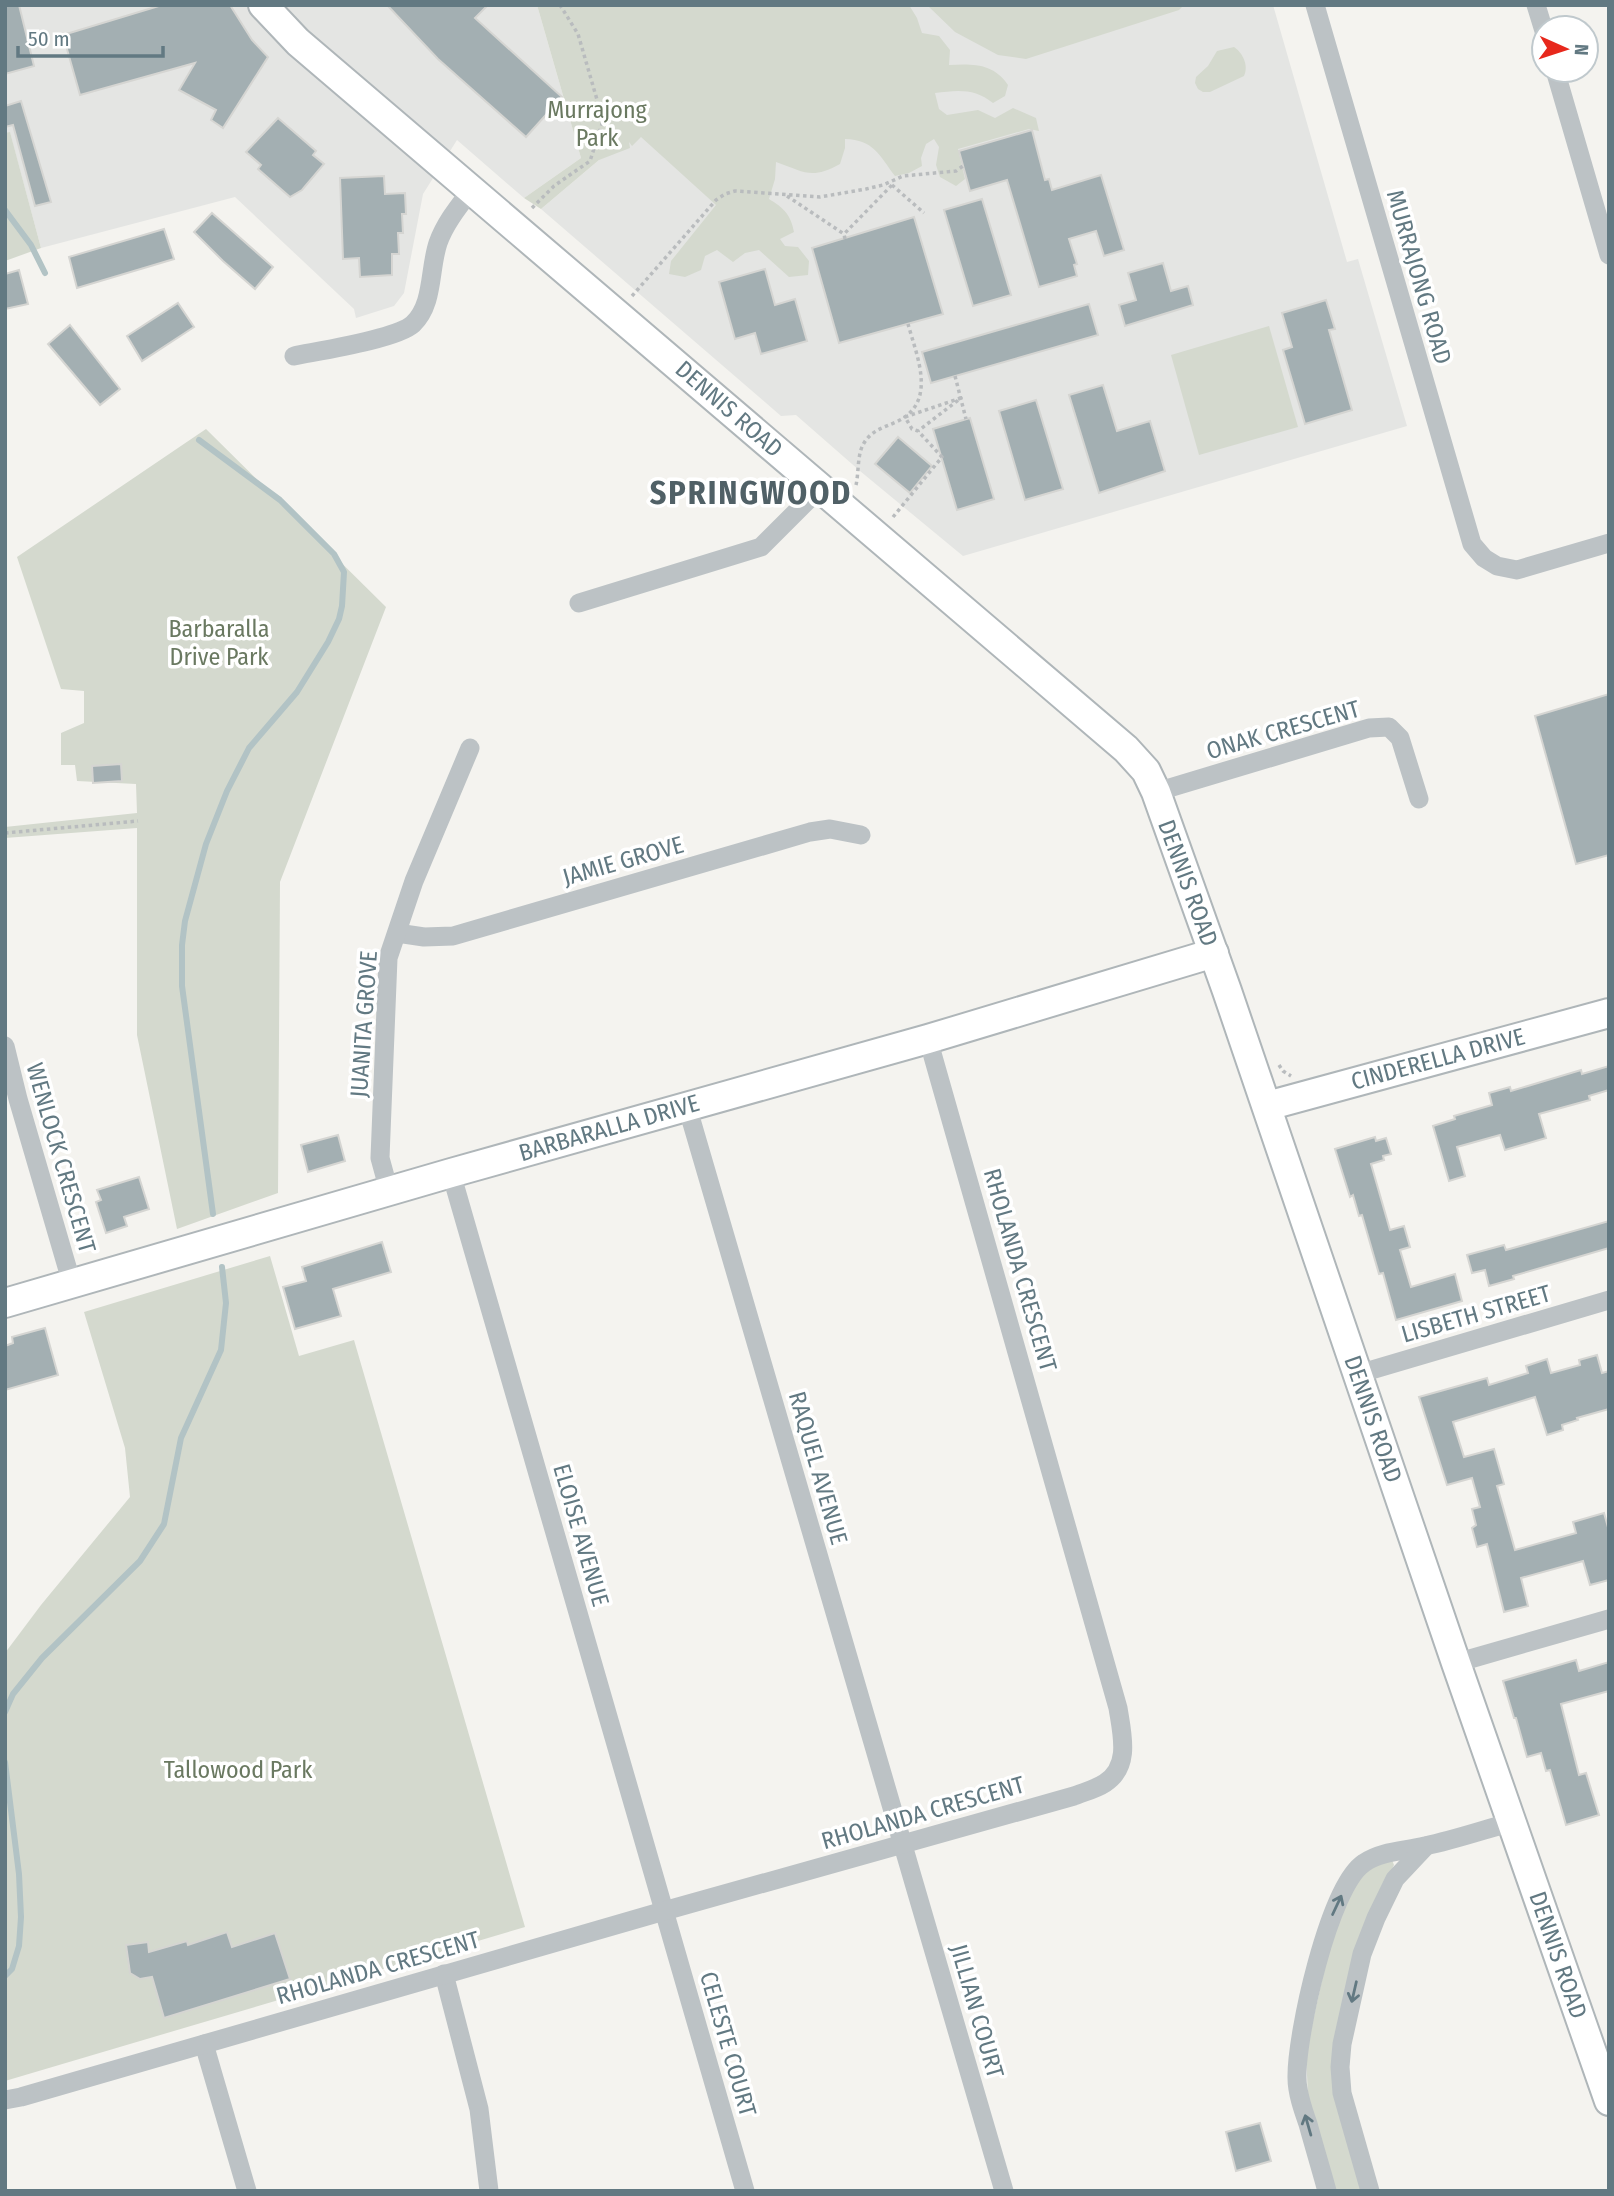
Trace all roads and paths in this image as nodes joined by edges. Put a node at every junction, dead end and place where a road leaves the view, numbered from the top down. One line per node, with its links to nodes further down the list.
1 (263, 5): 7 (street, DENNIS ROAD)
2 (560, 5): 9 (path)
3 (1315, 5): 23 (street, MURRAJONG ROAD)
4 (1559, 84): 11 (street)
5 (963, 166): 6 (path)
6 (890, 184): 8 (path); 8 (path); 10 (path)
7 (472, 189): 14 (street); 21 (street, DENNIS ROAD)
8 (785, 195): 12 (path)
9 (532, 208)
10 (923, 214)
11 (1609, 254)
12 (632, 296)
13 (908, 324): 17 (path)
14 (294, 356)
15 (955, 376): 16 (path)
16 (961, 398): 17 (path); 18 (path); 19 (path)
17 (905, 417): 19 (path); 20 (path)
18 (966, 419)
19 (918, 431): 22 (path)
20 (856, 485)
21 (820, 488): 24 (street); 26 (street, DENNIS ROAD)
22 (893, 517)
23 (1609, 543)
24 (579, 603)
25 (470, 748): 31 (street, JUANITA GROVE)
26 (1156, 792): 27 (street, ONAK CRESCENT); 32 (street, DENNIS ROAD)
27 (1419, 799)
28 (138, 821): 29 (path)
29 (5, 833)
30 (861, 835): 31 (street, JAMIE GROVE)
31 (397, 933): 39 (street, JUANITA GROVE)
32 (1213, 953): 34 (street, BARBARALLA DRIVE); 37 (street, DENNIS ROAD)
33 (1609, 1013): 37 (street, CINDERELLA DRIVE)
34 (928, 1039): 36 (street, BARBARALLA DRIVE); 47 (street, RHOLANDA CRESCENT)
35 (6, 1052): 40 (street, WENLOCK CRESCENT)
36 (687, 1106): 38 (street, BARBARALLA DRIVE); 47 (street, RAQUEL AVENUE)
37 (1267, 1106): 43 (street, DENNIS ROAD)
38 (451, 1173): 39 (street, BARBARALLA DRIVE); 49 (street, ELOISE AVENUE)
39 (389, 1191): 40 (street, BARBARALLA DRIVE)
40 (72, 1284): 42 (street, BARBARALLA DRIVE)
41 (1609, 1300): 43 (street, LISBETH STREET)
42 (5, 1303)
43 (1358, 1374): 45 (street, DENNIS ROAD)
44 (1609, 1619): 45 (street)
45 (1456, 1663): 46 (street, DENNIS ROAD)
46 (1512, 1822): 48 (street); 53 (street, DENNIS ROAD)
47 (902, 1844): 49 (street, RHOLANDA CRESCENT); 57 (street, JILLIAN COURT)
48 (1426, 1846): 58 (street, one-way to 48); 59 (street, one-way to 59)
49 (664, 1911): 50 (street, RHOLANDA CRESCENT); 56 (street, CELESTE COURT)
50 (444, 1974): 51 (street, RHOLANDA CRESCENT); 55 (street)
51 (204, 2044): 52 (street, RHOLANDA CRESCENT); 54 (street)
52 (5, 2100)
53 (1609, 2101)
54 (247, 2191)
55 (489, 2191)
56 (745, 2191)
57 (1004, 2191)
58 (1327, 2191)
59 (1370, 2191)

